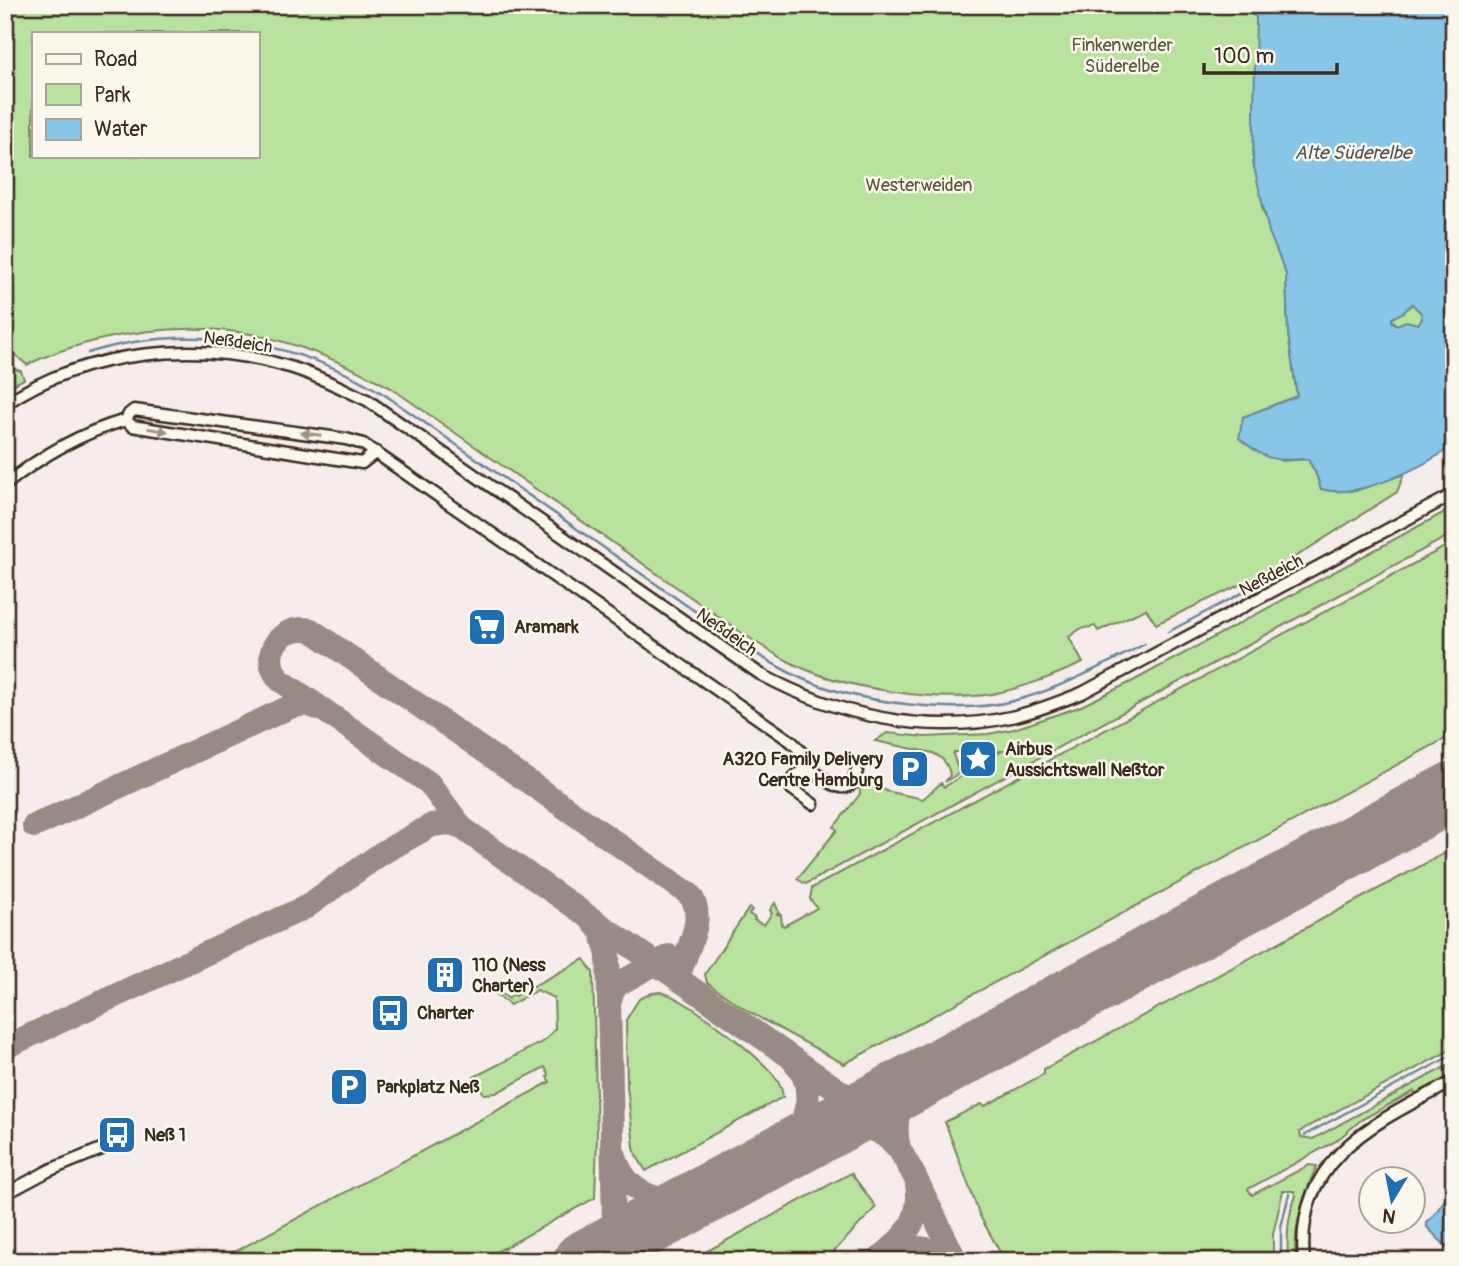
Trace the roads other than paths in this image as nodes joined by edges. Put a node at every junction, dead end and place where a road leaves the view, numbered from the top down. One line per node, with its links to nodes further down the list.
1 (5, 404): 5 (street, Neßdeich)
2 (126, 421): 3 (street, one-way to 3); 3 (street, one-way to 2); 4 (street)
3 (376, 452): 6 (street)
4 (5, 485)
5 (1454, 494)
6 (805, 771): 7 (street); 8 (street)
7 (857, 771)
8 (813, 804)
9 (1454, 1081): 12 (street)
10 (104, 1148): 11 (street)
11 (5, 1194)
12 (1304, 1261)

